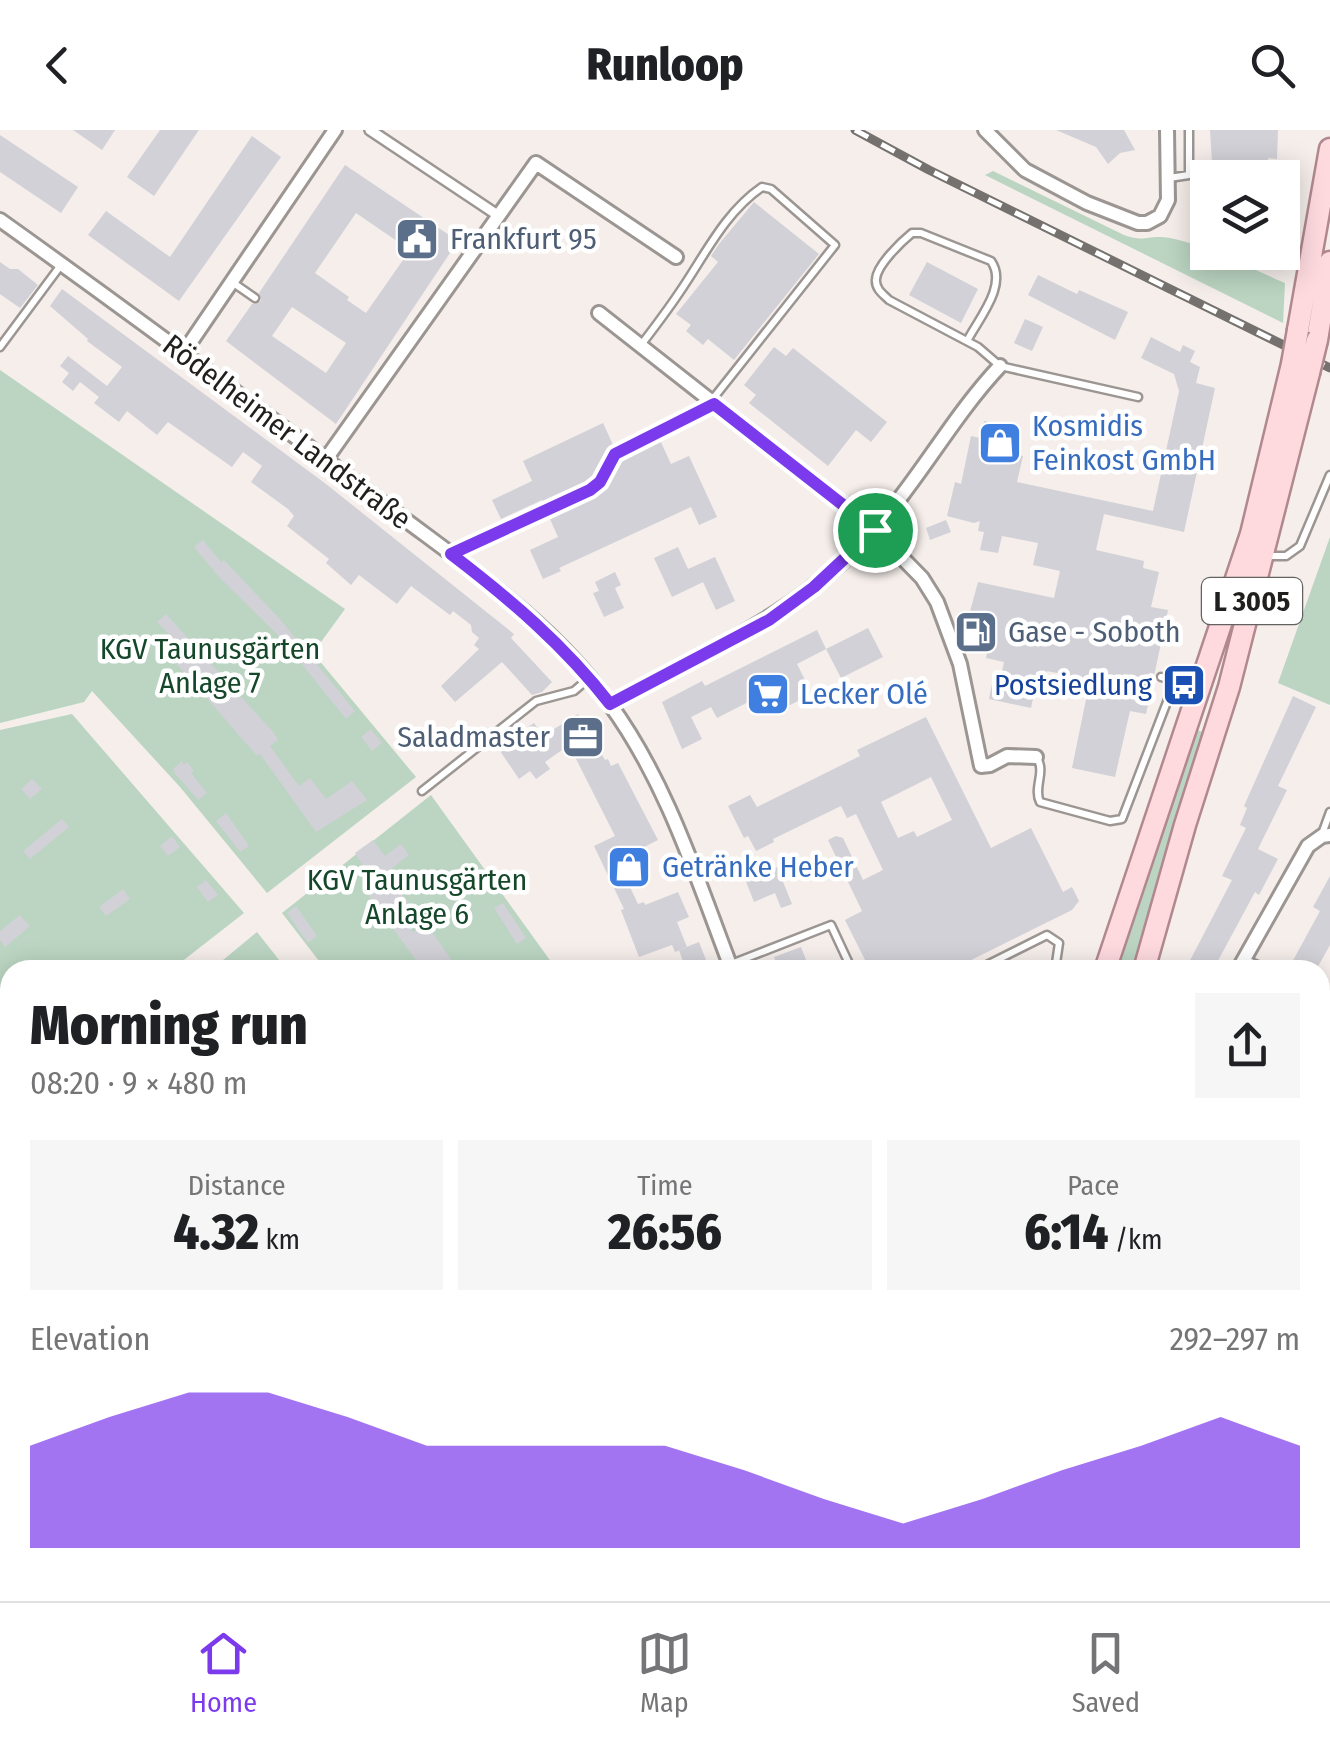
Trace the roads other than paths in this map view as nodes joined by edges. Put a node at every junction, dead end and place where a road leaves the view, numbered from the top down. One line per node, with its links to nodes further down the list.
1 (335, 130): 13 (street)
2 (370, 130): 8 (street)
3 (985, 130): 7 (street)
4 (1167, 130): 7 (street)
5 (1189, 130): 7 (lane)
6 (1330, 150): 16 (main road, L 3005)
7 (1168, 178)
8 (499, 216): 10 (street); 25 (street)
9 (0, 220): 12 (street, Rödelheimer Landstraße)
10 (676, 257)
11 (1330, 262): 16 (main road, L 3005)
12 (62, 264): 19 (lane); 20 (street, Rödelheimer Landstraße)
13 (232, 282): 14 (lane); 20 (street)
14 (255, 298)
15 (599, 313): 18 (street)
16 (1308, 335): 22 (main road, L 3005, bridge)
17 (966, 340): 17 (lane); 21 (lane)
18 (640, 346): 24 (street); 24 (lane)
19 (0, 347)
20 (182, 355): 25 (street, Rödelheimer Landstraße)
21 (1000, 366): 23 (lane); 27 (street)
22 (1300, 368): 29 (main road, L 3005); 42 (main road, L 3005)
23 (1138, 397)
24 (712, 403): 27 (street); 28 (lane)
25 (326, 460): 28 (street, Rödelheimer Landstraße)
26 (1330, 474): 29 (lane)
27 (875, 530): 32 (street); 33 (street)
28 (451, 554): 31 (street, Rödelheimer Landstraße)
29 (1264, 556): 43 (main road, L 3005)
30 (1161, 677): 33 (lane)
31 (590, 678): 32 (street, Rödelheimer Landstraße); 34 (lane)
32 (610, 704): 37 (street, Rödelheimer Landstraße)
33 (1036, 757)
34 (422, 791)
35 (1330, 812): 36 (lane)
36 (1326, 836): 44 (street)
37 (728, 960)
38 (747, 960): 39 (lane)
39 (847, 960)
40 (998, 960): 41 (lane)
41 (1056, 960)
42 (1110, 960)
43 (1147, 960)
44 (1244, 960)

